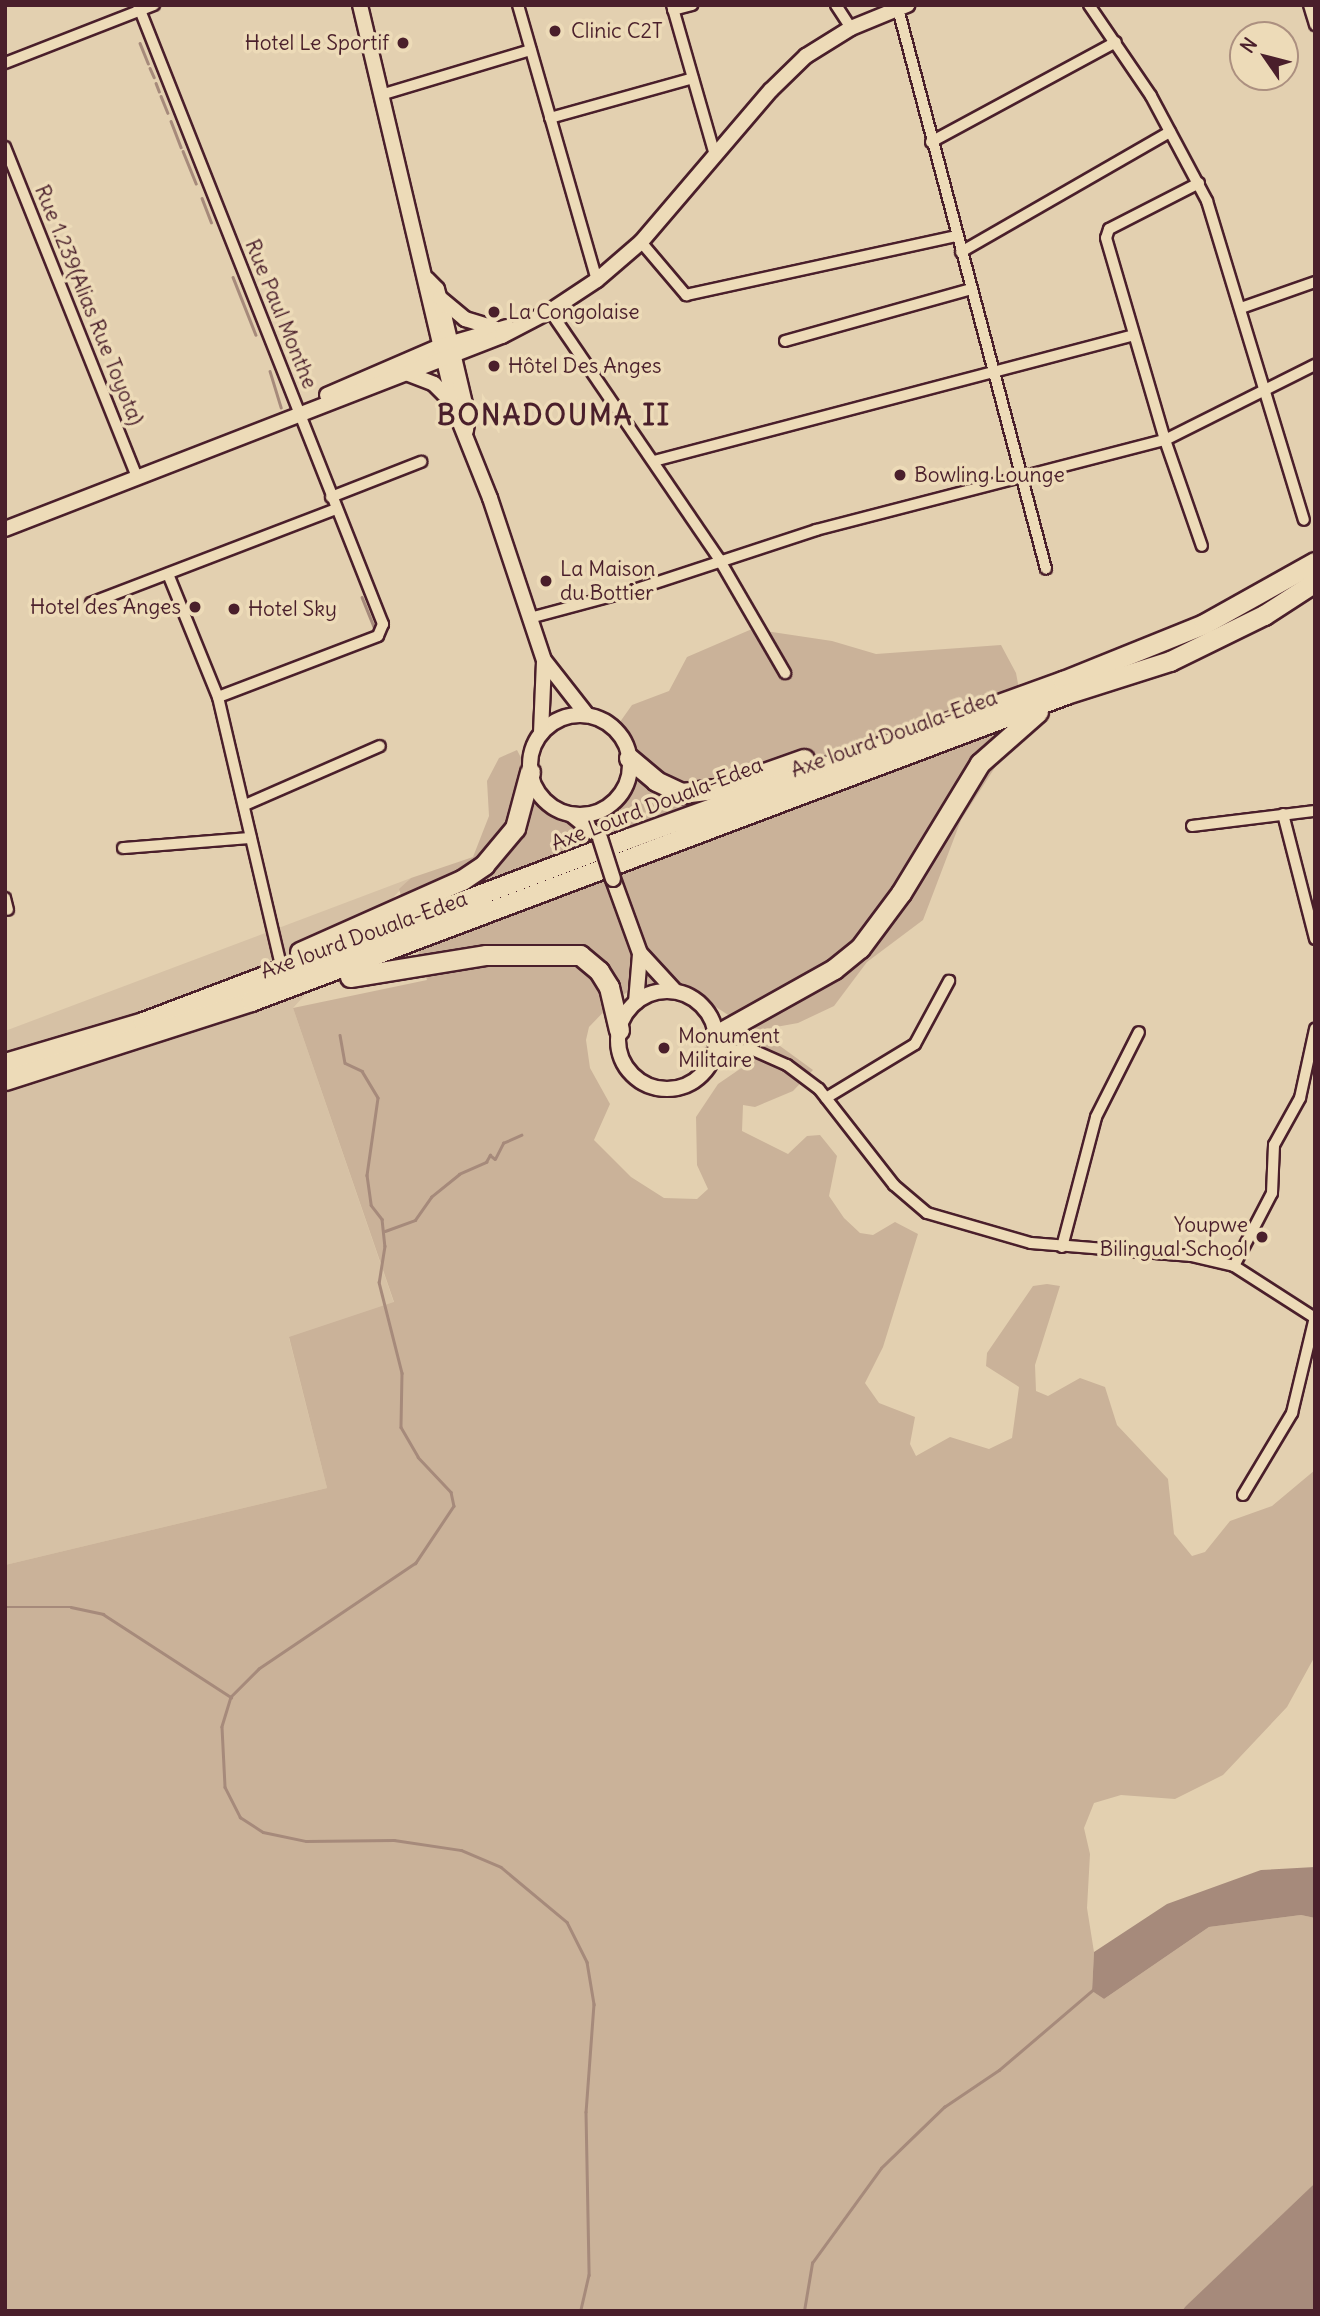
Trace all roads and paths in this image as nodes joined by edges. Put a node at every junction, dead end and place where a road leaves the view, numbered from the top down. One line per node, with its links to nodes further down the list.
1 (154, 5): 9 (street)
2 (359, 5): 17 (main road)
3 (518, 5): 14 (street)
4 (692, 5): 10 (street)
5 (836, 5): 12 (street)
6 (1089, 5): 13 (street)
7 (1309, 5): 11 (street)
8 (900, 6): 12 (main road); 20 (street)
9 (139, 8): 15 (street); 44 (street, Rue Paul Monthe)
10 (673, 8): 16 (street)
11 (1315, 25)
12 (851, 28): 22 (main road)
13 (1116, 42): 19 (street); 20 (street)
14 (531, 50): 17 (street); 18 (street)
15 (5, 63)
16 (693, 78): 18 (street); 22 (street)
17 (384, 94): 27 (main road)
18 (550, 118): 28 (street)
19 (1170, 132): 23 (street); 26 (street)
20 (931, 142): 24 (street)
21 (5, 148): 49 (street, Rue 1.239(Alias Rue Toyota))
22 (715, 155): 25 (main road)
23 (1199, 183): 32 (street); 36 (street)
24 (957, 236): 25 (street); 26 (street)
25 (641, 242): 28 (main road)
26 (961, 252): 30 (street)
27 (427, 279): 31 (main road); 38 (main road)
28 (597, 280): 33 (main road)
29 (1315, 282): 32 (street)
30 (971, 289): 37 (street); 40 (street)
31 (439, 297): 35 (main road); 38 (main road)
32 (1241, 308): 42 (street)
33 (550, 311): 34 (main road); 47 (street)
34 (515, 327): 35 (main road); 38 (main road)
35 (495, 328): 38 (main road)
36 (1133, 335): 40 (street); 46 (street)
37 (785, 341)
38 (446, 351): 41 (main road); 43 (main road); 44 (main road); 45 (main road)
39 (1315, 365): 42 (street)
40 (993, 372): 47 (street); 50 (street)
41 (406, 373): 43 (main road); 44 (main road)
42 (1263, 395): 46 (street); 53 (street)
43 (454, 406): 45 (main road)
44 (298, 412): 49 (main road); 51 (street, Rue Paul Monthe)
45 (466, 431): 62 (main road)
46 (1164, 440): 50 (street); 55 (street)
47 (654, 461): 56 (street)
48 (421, 462): 51 (street)
49 (136, 477): 54 (main road)
50 (1022, 479): 56 (street); 58 (street)
51 (331, 497): 52 (street, Rue Paul Monthe)
52 (336, 509): 59 (street); 66 (street, Rue Paul Monthe)
53 (1304, 520)
54 (5, 529)
55 (1202, 546)
56 (719, 559): 62 (street); 64 (street)
57 (1315, 562): 68 (highway, Axe Lourd Douala-Edea)
58 (1046, 569)
59 (168, 574): 61 (street); 66 (street)
60 (1315, 582): 65 (highway, Axe lourd Douala-Edea)
61 (91, 603)
62 (530, 618): 63 (main road)
63 (544, 660): 67 (main road); 69 (main road)
64 (785, 673)
65 (1066, 694): 89 (highway, Axe lourd Douala-Edea); 94 (highway)
66 (218, 697): 74 (street)
67 (587, 715): 69 (main road); 71 (main road)
68 (950, 719): 71 (highway); 89 (highway, Axe Lourd Douala-Edea)
69 (541, 733): 72 (main road)
70 (380, 746): 74 (street)
71 (629, 758): 73 (main road)
72 (530, 772): 77 (main road); 86 (highway)
73 (609, 804): 77 (main road); 80 (main road)
74 (246, 805): 79 (street)
75 (1315, 811): 76 (street)
76 (1283, 814): 78 (street); 84 (street)
77 (572, 815): 80 (main road)
78 (1192, 827)
79 (251, 838): 81 (street); 86 (street)
80 (600, 838): 85 (main road, bridge)
81 (122, 848)
82 (5, 898): 83 (street)
83 (8, 910)
84 (1315, 939)
85 (640, 953): 88 (main road); 90 (main road)
86 (280, 961): 89 (highway)
87 (949, 981): 97 (street)
88 (675, 991): 90 (main road); 94 (main road)
89 (248, 992): 92 (highway); 95 (highway, Axe Lourd Douala-Edea); 96 (highway, Axe lourd Douala-Edea)
90 (636, 1002): 92 (main road)
91 (1315, 1029): 99 (street)
92 (619, 1030): 94 (main road)
93 (1139, 1032): 98 (street)
94 (715, 1043): 97 (street)
95 (5, 1063)
96 (5, 1080)
97 (826, 1098): 98 (street)
98 (1062, 1247): 99 (street)
99 (1234, 1266): 100 (street)
100 (1315, 1317): 101 (street)
101 (1243, 1495)

